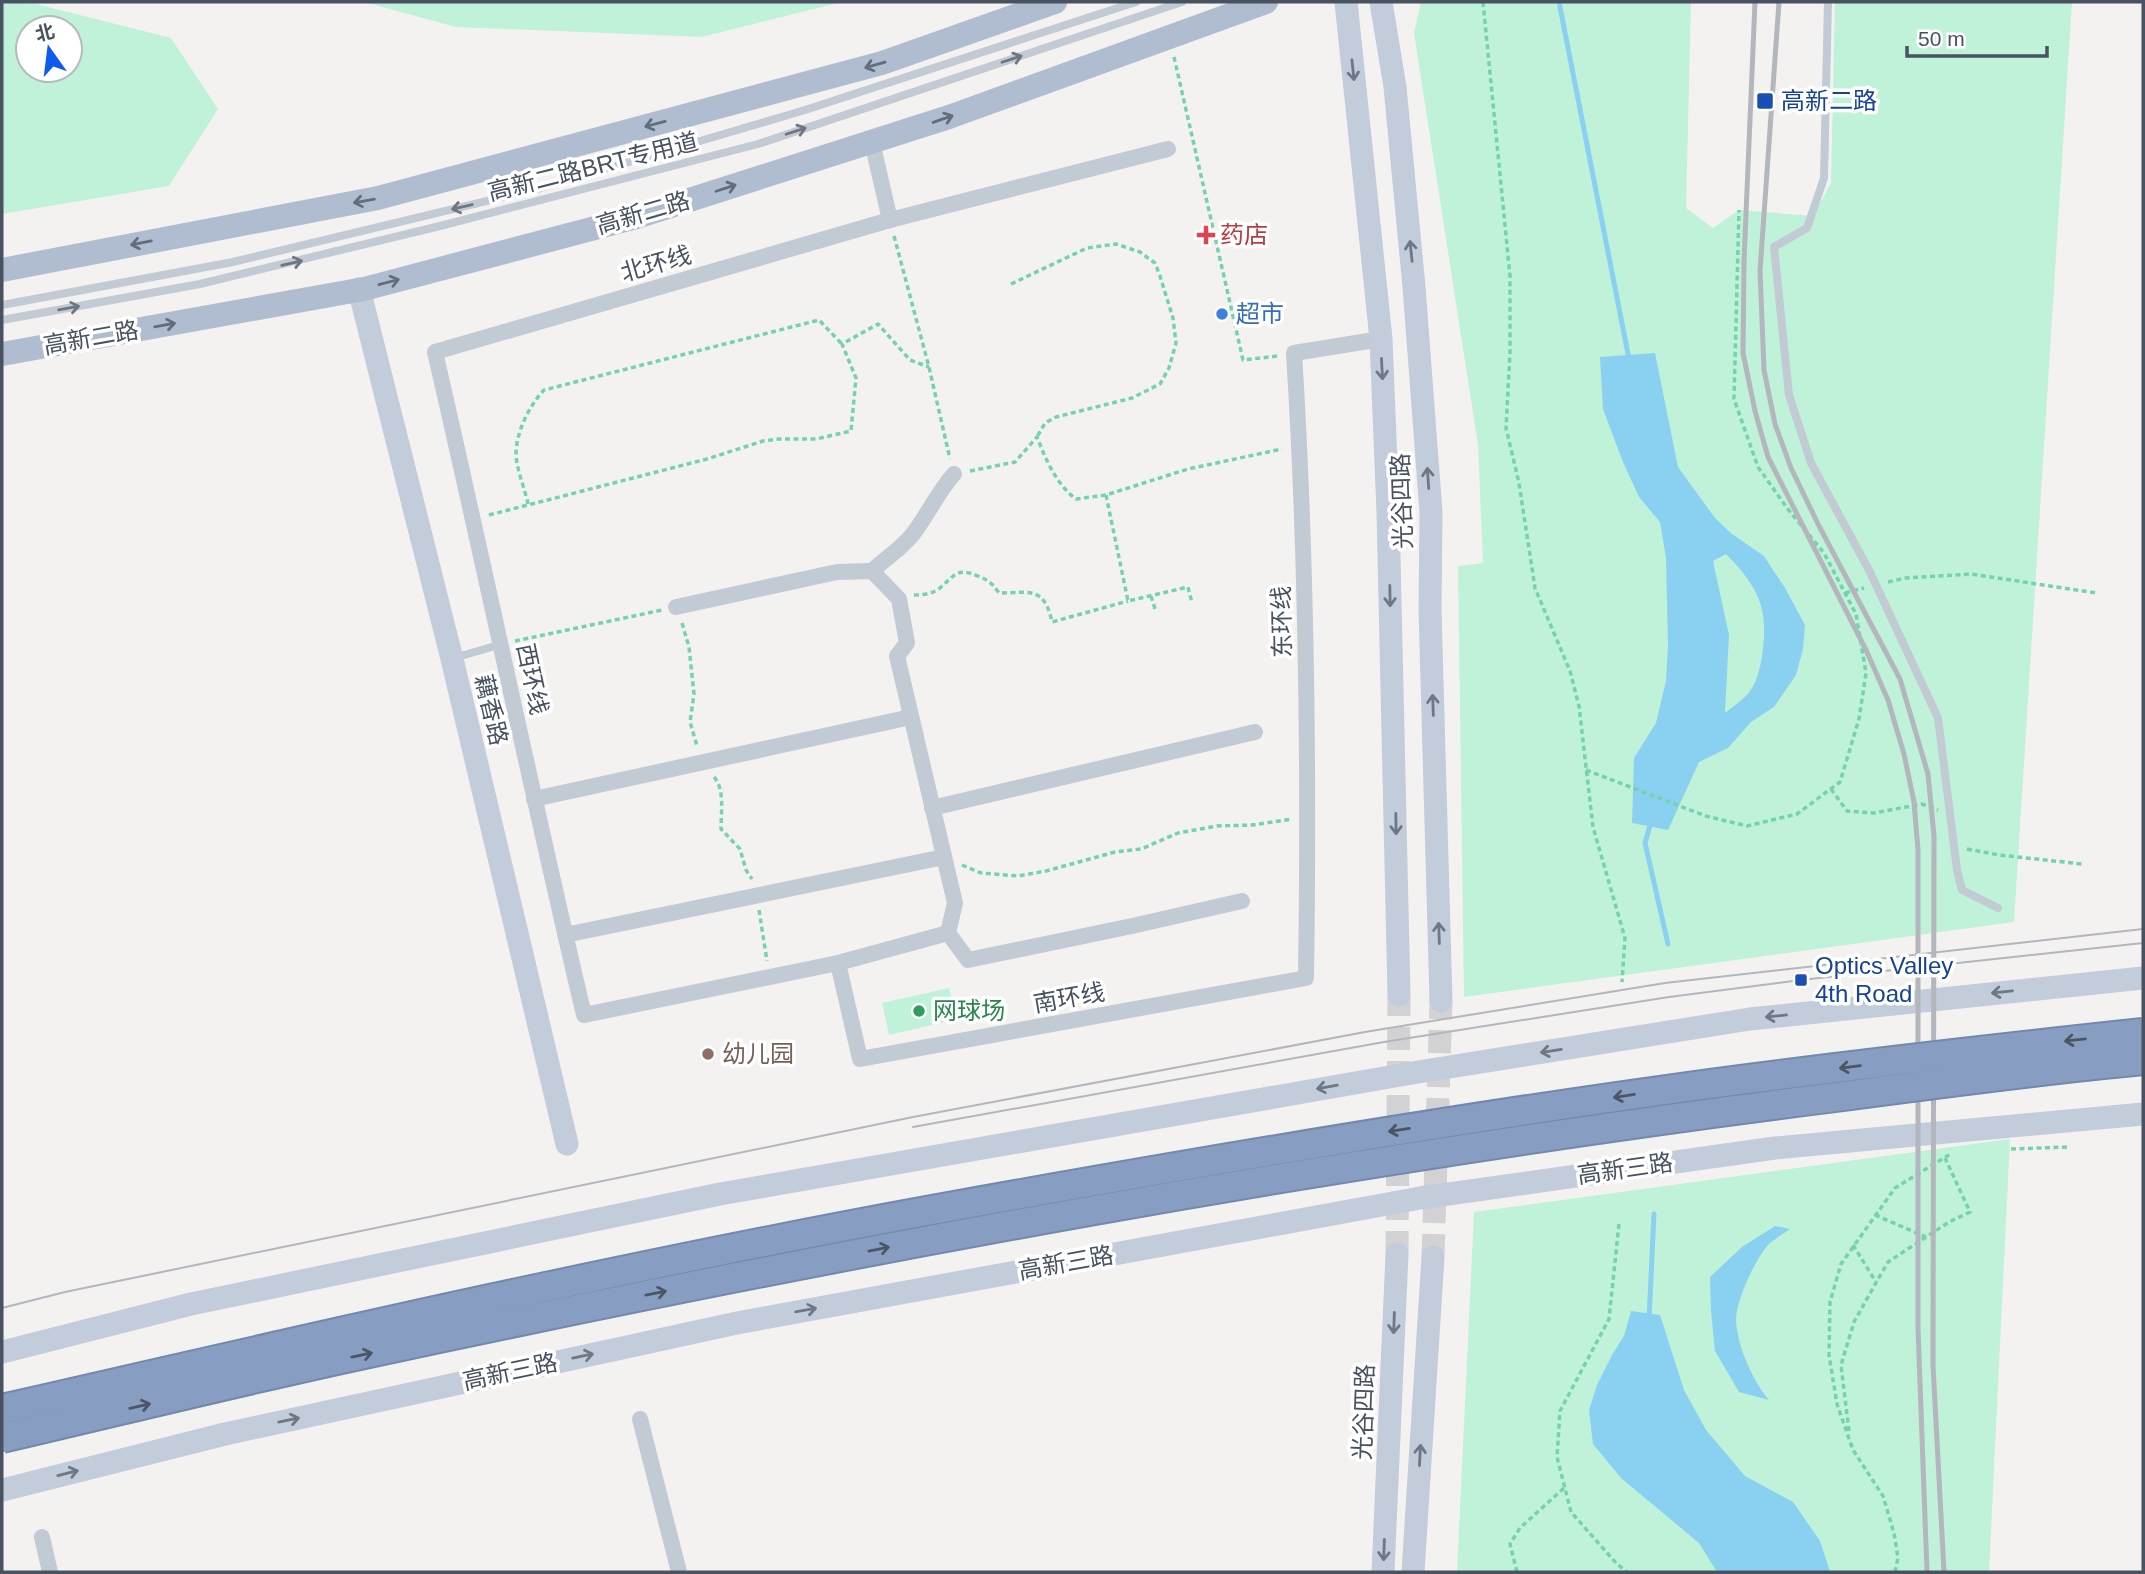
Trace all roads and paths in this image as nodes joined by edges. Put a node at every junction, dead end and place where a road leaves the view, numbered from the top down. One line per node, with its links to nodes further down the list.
1 (1055, 2): 14 (main road, one-way to 14)
2 (1136, 2): 17 (lane, 高新二路BRT专用道, one-way to 17)
3 (1182, 2): 18 (lane, 高新二路BRT专用道, one-way to 3)
4 (1266, 2): 10 (main road, 高新二路, one-way to 4)
5 (1346, 2): 19 (main road, 光谷四路, one-way to 19)
6 (1381, 2): 62 (main road, 光谷四路, one-way to 6)
7 (1483, 2): 46 (path)
8 (1828, 2): 32 (lane)
9 (1174, 54): 23 (path)
10 (872, 142): 13 (street); 16 (main road, 高新二路, one-way to 10)
11 (1168, 149): 13 (street, 北环线)
12 (1739, 210): 33 (path)
13 (890, 220): 21 (street, 北环线); 24 (path)
14 (2, 270)
15 (1011, 284): 25 (path)
16 (359, 289): 22 (main road, 高新二路, one-way to 16); 42 (main road, 藕香路)
17 (2, 304)
18 (2, 320)
19 (1381, 338): 23 (street); 61 (main road, 光谷四路, one-way to 61)
20 (842, 344): 24 (path); 29 (path); 29 (path)
21 (435, 352): 30 (street, 西环线)
22 (2, 354)
23 (1294, 354): 26 (street, 东环线)
24 (929, 368): 27 (path)
25 (1037, 436): 27 (path); 28 (path)
26 (1300, 445): 28 (path); 49 (street, 东环线)
27 (954, 474): 31 (street)
28 (1106, 495): 37 (path)
29 (528, 505): 30 (path)
30 (474, 519): 41 (street, 西环线)
31 (872, 571): 36 (street); 39 (street)
32 (1876, 585): 33 (path); 34 (path); 53 (lane)
33 (1845, 593): 46 (path)
34 (2096, 593)
35 (1151, 596): 37 (path); 38 (path); 40 (path)
36 (899, 600): 37 (path); 43 (street)
37 (1128, 601)
38 (1192, 603)
39 (676, 607): 41 (path); 45 (path)
40 (1156, 612)
41 (502, 644): 42 (lane); 47 (street, 西环线)
42 (452, 659): 66 (main road, 藕香路)
43 (911, 717): 45 (street); 48 (street)
44 (1255, 732): 48 (street)
45 (701, 762): 47 (street); 51 (path)
46 (1586, 770): 60 (path)
47 (534, 799): 55 (street, 西环线)
48 (933, 808): 50 (street)
49 (1308, 817): 50 (path); 58 (street, 东环线)
50 (944, 857): 51 (street); 54 (street)
51 (757, 895): 55 (street); 57 (path)
52 (1242, 901): 54 (street)
53 (1998, 908)
54 (948, 933): 56 (street)
55 (565, 935): 57 (street, 西环线)
56 (838, 963): 57 (street); 58 (street, 南环线)
57 (770, 977)
58 (1306, 978)
59 (2143, 978): 78 (main road, one-way to 78)
60 (1622, 982)
61 (1399, 995)
62 (1441, 1001)
63 (2143, 1033): 79 (highway, one-way to 79, bridge)
64 (2143, 1060): 81 (highway, 高新三路, one-way to 64, bridge)
65 (2143, 1114): 84 (main road, 高新三路, one-way to 65)
66 (567, 1144)
67 (2068, 1147): 68 (path)
68 (2006, 1149)
69 (1956, 1150): 70 (path)
70 (1945, 1157): 71 (path); 73 (path)
71 (1875, 1215): 73 (path); 74 (path)
72 (1619, 1224): 83 (path)
73 (1926, 1237): 77 (path)
74 (1853, 1245): 77 (path); 82 (path)
75 (1397, 1254): 88 (main road, 光谷四路, one-way to 88)
76 (1433, 1257): 89 (main road, one-way to 76)
77 (1876, 1282): 82 (path)
78 (2, 1352)
79 (2, 1409)
80 (640, 1419): 87 (street)
81 (2, 1438)
82 (1850, 1440): 92 (path)
83 (1565, 1487): 90 (path); 91 (path)
84 (2, 1490)
85 (41, 1536): 86 (street)
86 (50, 1572)
87 (679, 1572)
88 (1383, 1572)
89 (1413, 1572)
90 (1517, 1572)
91 (1627, 1572)
92 (1895, 1572)

